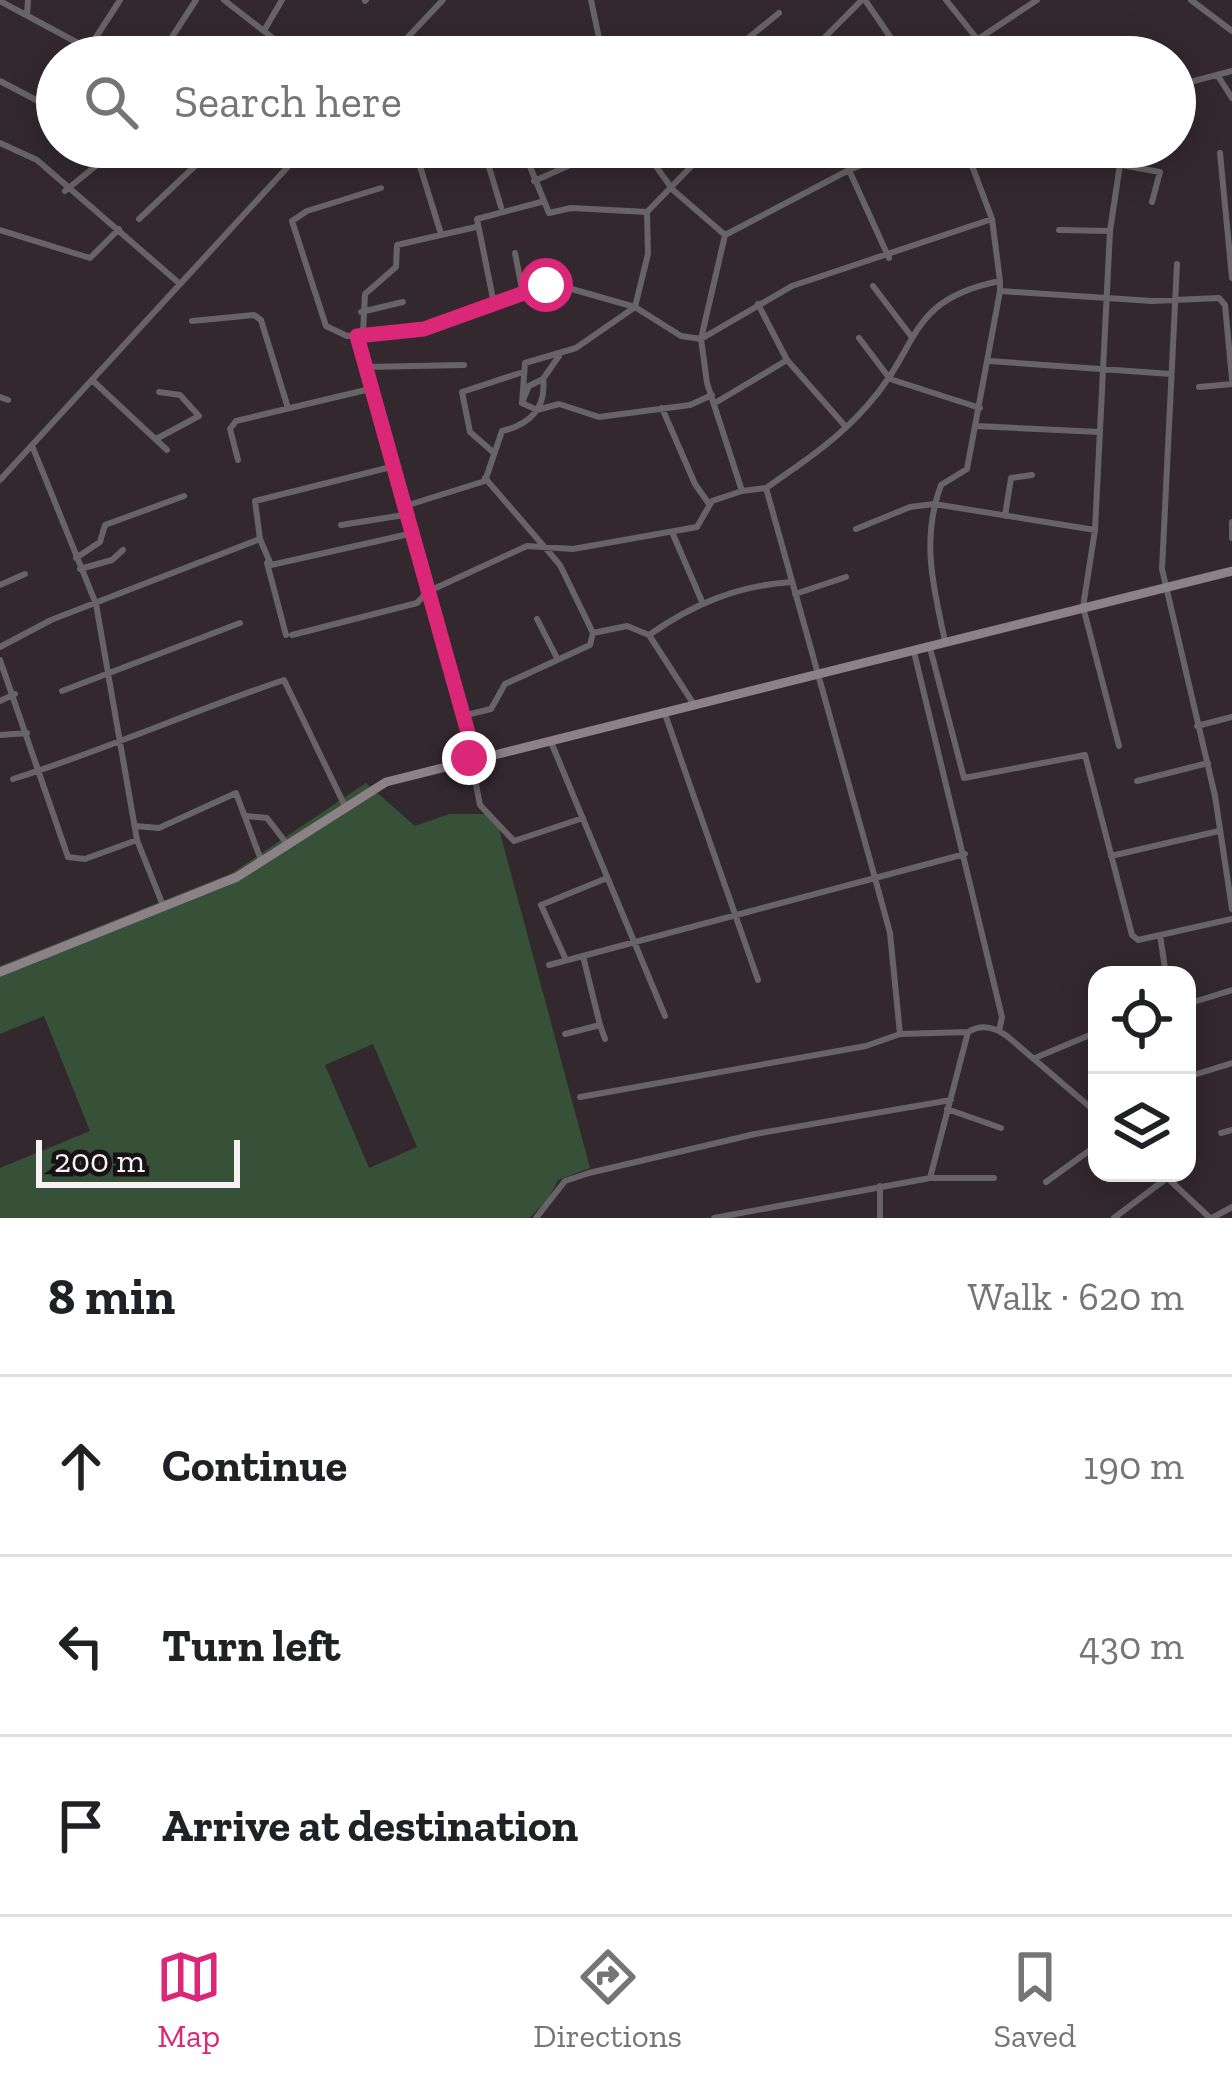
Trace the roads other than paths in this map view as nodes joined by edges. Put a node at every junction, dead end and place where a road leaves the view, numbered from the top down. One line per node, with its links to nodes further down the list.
1 (28, 0): 14 (street)
2 (120, 0): 18 (street)
3 (196, 0): 19 (street)
4 (224, 0): 15 (street)
5 (282, 0): 15 (street)
6 (443, 0): 21 (street)
7 (592, 0): 22 (street)
8 (864, 0): 24 (street); 25 (street)
9 (946, 0): 26 (street)
10 (1037, 0): 27 (street)
11 (1191, 0): 16 (street)
12 (0, 1): 14 (street)
13 (779, 13): 23 (street)
14 (27, 15): 17 (street)
15 (265, 28): 20 (street)
16 (1232, 31)
17 (66, 36)
18 (97, 36)
19 (173, 36)
20 (274, 36)
21 (409, 36)
22 (599, 36)
23 (751, 36)
24 (827, 36)
25 (889, 36)
26 (975, 36)
27 (984, 36)
28 (1232, 71): 29 (street)
29 (1218, 76): 31 (street); 32 (street)
30 (0, 81): 33 (street)
31 (1196, 81)
32 (1232, 98)
33 (36, 100)
34 (0, 142): 36 (street)
35 (1220, 153): 72 (street)
36 (36, 160)
37 (44, 168): 55 (street)
38 (93, 168): 55 (street)
39 (193, 168): 60 (street)
40 (285, 168): 74 (street)
41 (421, 168): 67 (street)
42 (489, 168): 58 (street)
43 (529, 168): 52 (street)
44 (563, 168): 52 (street)
45 (657, 168): 54 (street)
46 (692, 168): 54 (street)
47 (854, 168): 51 (street)
48 (972, 168): 61 (street)
49 (1120, 168): 66 (street)
50 (1138, 168): 57 (street)
51 (849, 170): 68 (street); 70 (street)
52 (534, 181): 56 (street)
53 (381, 188): 86 (street)
54 (673, 190): 59 (street); 68 (street)
55 (65, 191): 64 (street)
56 (542, 202): 58 (street); 59 (street)
57 (1152, 202)
58 (501, 208): 62 (street)
59 (647, 212): 83 (street)
60 (139, 219)
61 (992, 220): 70 (street); 73 (street)
62 (476, 227): 67 (street); 81 (street)
63 (0, 230): 64 (street)
64 (119, 230): 74 (street)
65 (1060, 230): 66 (street)
66 (1110, 231): 78 (street)
67 (441, 234): 84 (street)
68 (725, 235): 89 (street)
69 (515, 253): 77 (street)
70 (889, 258): 82 (street)
71 (1177, 264): 79 (street)
72 (1232, 278)
73 (1000, 281): 76 (street); 87 (street)
74 (180, 284): 101 (street)
75 (873, 286): 87 (street)
76 (1000, 291): 78 (street); 93 (street)
77 (523, 294): 81 (street); 83 (street)
78 (1110, 299): 79 (street); 96 (street)
79 (1176, 300): 90 (street); 98 (street)
80 (404, 302): 84 (street)
81 (494, 304): 86 (street)
82 (758, 304): 89 (street); 92 (street)
83 (635, 308): 89 (street); 91 (street)
84 (361, 312): 86 (street)
85 (192, 321): 108 (street)
86 (360, 334): 95 (street)
87 (912, 336): 100 (street)
88 (859, 338): 100 (street)
89 (701, 339): 106 (street)
90 (1232, 351): 102 (street)
91 (560, 355): 97 (street); 99 (street)
92 (787, 360): 106 (street); 113 (street)
93 (987, 361): 96 (street); 110 (street)
94 (464, 365): 95 (street)
95 (365, 367): 104 (street)
96 (1103, 370): 98 (street); 114 (street)
97 (520, 373): 107 (street); 118 (street)
98 (1171, 374): 149 (street)
99 (543, 379): 107 (street); 111 (street)
100 (890, 379): 110 (street); 113 (street)
101 (92, 380): 115 (street); 116 (street)
102 (1232, 381): 103 (street)
103 (1199, 386)
104 (370, 389): 108 (street); 120 (street)
105 (159, 392): 115 (street)
106 (714, 399): 109 (street); 125 (street)
107 (522, 403): 111 (street)
108 (287, 408): 119 (street)
109 (662, 408): 111 (street); 127 (street)
110 (980, 408): 112 (street)
111 (537, 410): 118 (street)
112 (976, 426): 114 (street); 128 (street)
113 (846, 427): 124 (street)
114 (1099, 432): 134 (street)
115 (155, 439): 117 (street)
116 (32, 448): 123 (street); 141 (street)
117 (166, 450)
118 (493, 452): 122 (street)
119 (238, 460)
120 (391, 467): 129 (street); 138 (street)
121 (1031, 475): 130 (street)
122 (485, 478): 129 (street); 140 (street)
123 (0, 480)
124 (766, 488): 125 (street); 147 (street)
125 (742, 490): 127 (street)
126 (184, 496): 141 (street)
127 (710, 504): 135 (street)
128 (934, 504): 130 (street); 133 (street); 159 (street)
129 (403, 511): 132 (street); 136 (street)
130 (1005, 516): 134 (street)
131 (1232, 522): 137 (street)
132 (341, 525)
133 (856, 529)
134 (1095, 530): 154 (street)
135 (672, 532): 140 (street); 153 (street)
136 (410, 534): 142 (street); 150 (street)
137 (1232, 538)
138 (260, 539): 142 (street); 152 (street)
139 (123, 550): 143 (street)
140 (542, 550): 150 (street); 157 (street)
141 (76, 558): 143 (street)
142 (267, 563): 150 (street)
143 (80, 569): 152 (street)
144 (1232, 571): 149 (street)
145 (25, 574): 148 (street)
146 (846, 577): 151 (street)
147 (790, 582): 151 (street); 153 (street)
148 (0, 584)
149 (1166, 588): 154 (street); 175 (street)
150 (427, 592): 173 (street)
151 (795, 594): 165 (street)
152 (96, 604): 161 (street); 166 (street)
153 (703, 604): 158 (street)
154 (1082, 607): 159 (street); 180 (street)
155 (537, 619): 163 (street)
156 (240, 623): 166 (street)
157 (592, 633): 158 (street); 163 (street)
158 (649, 635): 171 (street)
159 (945, 640): 160 (street)
160 (929, 645): 162 (street); 195 (street)
161 (0, 647)
162 (913, 649): 165 (street); 193 (street)
163 (558, 659): 173 (street)
164 (0, 660): 167 (street)
165 (818, 673): 171 (street); 198 (street)
166 (109, 674): 168 (street); 179 (street)
167 (3, 677): 169 (street)
168 (62, 691)
169 (15, 694): 170 (street); 176 (street)
170 (0, 700)
171 (693, 703): 172 (street)
172 (664, 710): 178 (street); 201 (street)
173 (462, 716): 181 (street)
174 (1232, 717): 175 (street)
175 (1197, 726): 182 (street)
176 (27, 733): 177 (street); 183 (street)
177 (1, 735)
178 (550, 739): 181 (street); 188 (street)
179 (121, 742): 183 (street); 186 (street); 189 (street)
180 (1119, 746)
181 (472, 758): 186 (street); 188 (street)
182 (1208, 763): 185 (street); 190 (street)
183 (40, 770): 184 (street); 191 (street)
184 (13, 779)
185 (1137, 781)
186 (345, 806): 192 (street)
187 (246, 816): 189 (street); 192 (street); 196 (street)
188 (583, 818): 197 (street)
189 (135, 826): 191 (street)
190 (1220, 831): 194 (street); 195 (street)
191 (137, 840): 199 (street)
192 (289, 847): 196 (street)
193 (965, 854): 198 (street); 215 (street)
194 (1228, 854): 200 (street)
195 (1112, 856): 203 (street)
196 (262, 863): 199 (street)
197 (607, 878): 204 (street); 206 (street)
198 (875, 878): 201 (street); 218 (street)
199 (164, 908): 209 (street)
200 (1232, 909)
201 (733, 916): 204 (street); 210 (street)
202 (1232, 920): 203 (street)
203 (1160, 934): 208 (street)
204 (636, 941): 205 (street); 213 (street)
205 (584, 956): 206 (street); 214 (street)
206 (566, 960): 207 (street)
207 (549, 965)
208 (1165, 966)
209 (0, 972)
210 (758, 980)
211 (1232, 990): 212 (street)
212 (1196, 1001)
213 (664, 1016)
214 (600, 1025): 217 (street); 220 (street)
215 (1000, 1030): 216 (street); 221 (street)
216 (968, 1032): 218 (street); 225 (street)
217 (566, 1034)
218 (900, 1034): 224 (street)
219 (1088, 1036): 221 (street)
220 (605, 1039)
221 (1034, 1058): 226 (street)
222 (1232, 1063): 223 (street)
223 (1196, 1074)
224 (580, 1097)
225 (951, 1100): 227 (street); 239 (street)
226 (1088, 1104)
227 (947, 1109): 228 (street); 232 (street)
228 (1001, 1128)
229 (1232, 1130): 230 (street)
230 (1221, 1133)
231 (1088, 1152): 234 (street)
232 (930, 1178): 233 (street); 237 (street)
233 (994, 1178)
234 (1046, 1182)
235 (1158, 1182): 243 (street)
236 (1172, 1182): 244 (street)
237 (880, 1186): 241 (street); 242 (street)
238 (1232, 1207): 244 (street)
239 (545, 1215): 240 (street)
240 (536, 1218)
241 (714, 1218)
242 (880, 1218)
243 (1114, 1218)
244 (1211, 1218)

